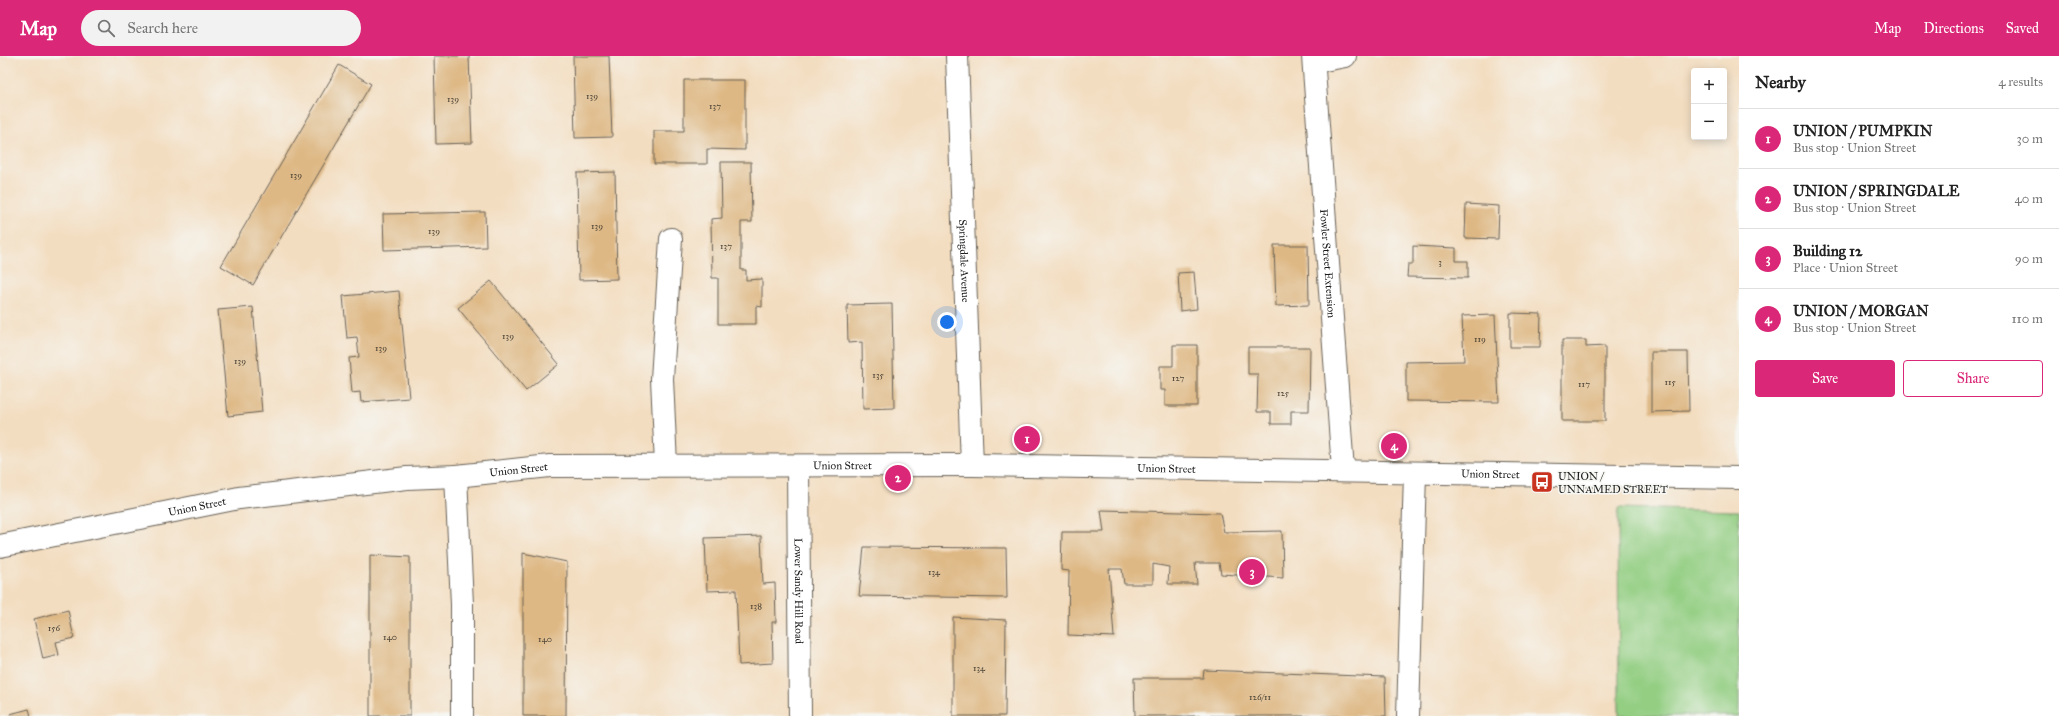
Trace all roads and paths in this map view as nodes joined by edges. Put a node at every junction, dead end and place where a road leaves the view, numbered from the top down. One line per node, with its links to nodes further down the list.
1 (957, 56): 6 (main road, Springdale Avenue)
2 (1345, 56): 3 (main road)
3 (1314, 59): 8 (main road, Fowler Street Extension)
4 (672, 239): 5 (main road)
5 (666, 465): 7 (main road, Union Street); 10 (main road, Union Street)
6 (972, 465): 7 (main road, Union Street); 8 (main road, Union Street)
7 (798, 466): 14 (main road, Lower Sandy Hill Road)
8 (1343, 470): 9 (main road, Union Street)
9 (1415, 472): 11 (main road, Union Street); 15 (main road)
10 (456, 476): 12 (main road, Union Street); 13 (main road)
11 (1739, 478)
12 (0, 546)
13 (462, 716)
14 (800, 716)
15 (1408, 716)

